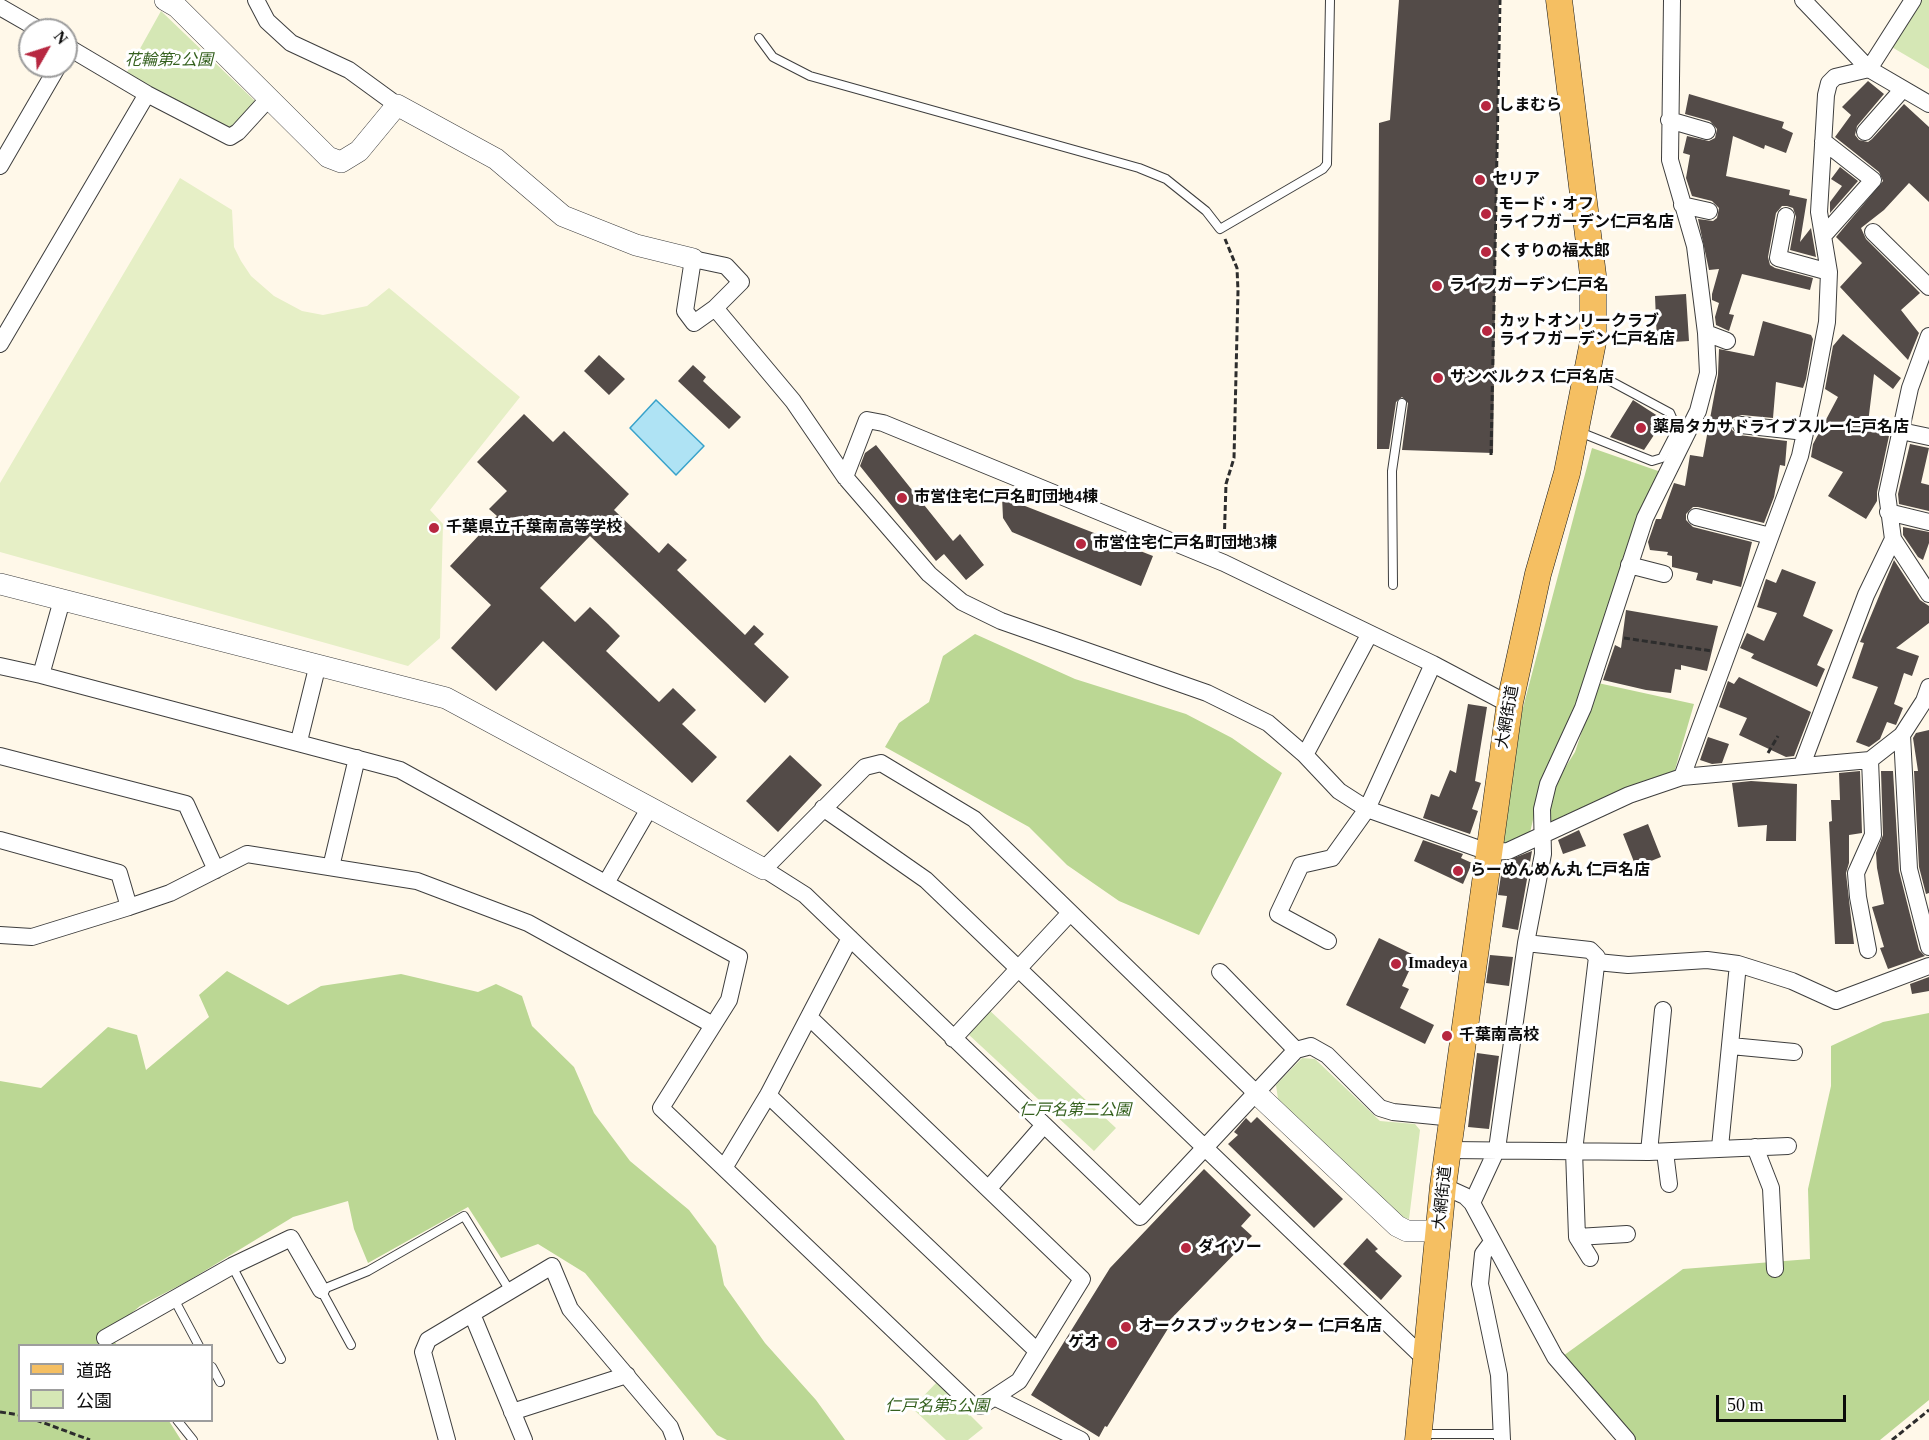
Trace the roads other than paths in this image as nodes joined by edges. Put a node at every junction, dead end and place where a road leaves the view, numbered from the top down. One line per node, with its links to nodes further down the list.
1 (165, 0): 16 (street)
2 (256, 0): 18 (street)
3 (1330, 0): 10 (lane)
4 (1559, 0): 38 (main road, 大網街道)
5 (1672, 0): 19 (street)
6 (1803, 0): 12 (street)
7 (1913, 0): 12 (street)
8 (0, 7): 9 (street)
9 (19, 18)
10 (759, 38)
11 (78, 54): 15 (street)
12 (1869, 69): 14 (street); 22 (street)
13 (51, 78): 23 (street)
14 (1902, 90): 17 (street); 21 (street)
15 (147, 94): 16 (street); 36 (street)
16 (269, 98): 18 (street)
17 (1929, 104)
18 (397, 105): 29 (street)
19 (1670, 120): 20 (street); 24 (street)
20 (1707, 131)
21 (1865, 132)
22 (1823, 141): 28 (street); 28 (street)
23 (0, 166)
24 (1682, 205): 25 (street); 33 (street)
25 (1709, 211)
26 (1786, 216): 30 (street)
27 (1873, 232): 31 (street)
28 (1824, 235): 30 (street)
29 (693, 259): 32 (street); 32 (street)
30 (1829, 272): 43 (street)
31 (1929, 287)
32 (715, 308): 45 (street)
33 (1706, 333): 35 (street); 51 (street)
34 (1929, 336): 37 (street)
35 (1727, 341)
36 (0, 344)
37 (1925, 354): 42 (street)
38 (1589, 369): 41 (main road, 大網街道); 41 (lane)
39 (1402, 403): 54 (lane)
40 (1741, 425): 43 (street)
41 (1577, 430): 63 (main road, 大網街道)
42 (1900, 431): 44 (street); 46 (street)
43 (1805, 432): 49 (street)
44 (1929, 437)
45 (846, 477): 57 (street); 66 (street)
46 (1888, 512): 48 (street); 50 (street)
47 (1696, 518): 49 (street)
48 (1929, 522)
49 (1770, 536): 71 (street)
50 (1893, 539): 55 (street); 70 (street)
51 (1629, 565): 52 (street); 75 (street)
52 (1664, 574)
53 (0, 584): 56 (street)
54 (1393, 585)
55 (1929, 594)
56 (62, 600): 58 (street); 61 (street)
57 (1369, 635): 59 (street); 66 (street)
58 (318, 664): 65 (street); 72 (street)
59 (1433, 664): 63 (street); 74 (street)
60 (0, 666): 61 (street)
61 (41, 675): 65 (street)
62 (1929, 687): 64 (street)
63 (1510, 702): 77 (main road, 大網街道)
64 (1902, 735): 69 (street); 83 (street)
65 (299, 741): 68 (street)
66 (1305, 754): 74 (street)
67 (0, 756): 80 (street)
68 (357, 758): 78 (street); 81 (street)
69 (1870, 760): 70 (street); 90 (street)
70 (1802, 765): 71 (street)
71 (1682, 777): 75 (street)
72 (650, 807): 79 (street); 81 (street)
73 (823, 808): 79 (street); 84 (street); 94 (street)
74 (1367, 809): 77 (street); 87 (street)
75 (1540, 836): 77 (street); 88 (street)
76 (0, 840): 82 (street)
77 (1488, 852): 105 (main road, 大網街道)
78 (331, 867): 80 (street); 98 (street)
79 (764, 869): 86 (street)
80 (216, 870): 82 (street)
81 (606, 884): 98 (street)
82 (129, 907): 85 (street)
83 (1924, 909): 89 (street)
84 (1070, 913): 94 (street); 103 (street)
85 (0, 935)
86 (850, 938): 97 (street); 99 (street)
87 (1328, 941)
88 (1526, 943): 91 (street); 111 (street)
89 (1929, 947)
90 (1868, 950)
91 (1597, 962): 92 (street); 113 (street)
92 (1738, 964): 93 (street); 100 (street)
93 (1929, 966)
94 (1018, 967): 99 (street); 110 (street)
95 (1220, 972): 101 (street)
96 (1663, 1010): 114 (street)
97 (810, 1018): 104 (street); 118 (street)
98 (713, 1025): 115 (street)
99 (953, 1039): 106 (street)
100 (1731, 1046): 102 (street); 108 (street)
101 (1296, 1050): 103 (street); 105 (street)
102 (1794, 1052)
103 (1255, 1092): 110 (street); 120 (street)
104 (768, 1095): 115 (street); 134 (street)
105 (1454, 1118): 112 (main road, 大網街道)
106 (1044, 1125): 110 (street); 118 (street)
107 (1788, 1146): 109 (street)
108 (1720, 1147): 109 (street); 114 (street)
109 (1755, 1147): 126 (street)
110 (1204, 1148): 136 (street)
111 (1497, 1149): 112 (street); 113 (street); 119 (street)
112 (1449, 1150): 117 (main road, 大網街道)
113 (1574, 1151): 114 (street); 122 (street)
114 (1657, 1152): 116 (street)
115 (724, 1168): 140 (street)
116 (1669, 1184)
117 (1443, 1186): 119 (street); 120 (main road, 大網街道)
118 (989, 1188): 134 (street)
119 (1472, 1203): 123 (street)
120 (1440, 1231): 136 (main road, 大網街道)
121 (1627, 1234): 122 (street)
122 (1578, 1237): 124 (street)
123 (1491, 1242): 144 (street); 150 (street)
124 (1590, 1258)
125 (232, 1266): 127 (street); 129 (street); 135 (lane)
126 (1775, 1269)
127 (321, 1290): 128 (lane); 133 (lane)
128 (510, 1291): 130 (street); 138 (street)
129 (174, 1299): 131 (street); 132 (lane)
130 (472, 1314): 141 (street); 146 (street)
131 (109, 1342)
132 (198, 1344)
133 (351, 1345)
134 (1037, 1351): 140 (street)
135 (281, 1359)
136 (1427, 1361): 143 (main road, 大網街道)
137 (213, 1369): 139 (lane)
138 (627, 1375): 141 (street); 148 (street)
139 (220, 1382)
140 (996, 1398): 149 (street)
141 (512, 1412): 147 (street)
142 (179, 1422): 145 (lane)
143 (1418, 1437): 144 (lane)
144 (1502, 1437)
145 (193, 1440)
146 (447, 1440)
147 (524, 1440)
148 (675, 1440)
149 (1081, 1440)
150 (1627, 1440)

